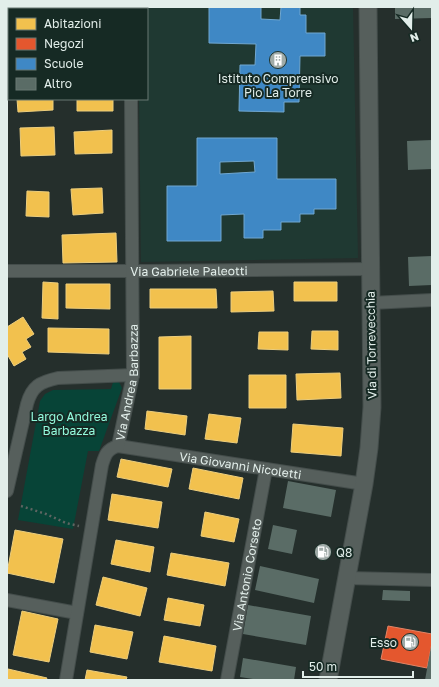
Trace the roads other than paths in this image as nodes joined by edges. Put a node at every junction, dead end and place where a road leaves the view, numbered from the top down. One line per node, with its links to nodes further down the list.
1 (368, 7): 3 (main road, Via di Torrevecchia)
2 (131, 100): 5 (street, Via Andrea Barbazza)
3 (371, 269): 5 (street, Via Gabriele Paleotti); 7 (main road, Via di Torrevecchia)
4 (7, 270): 5 (street, Via Gabriele Paleotti)
5 (132, 271): 8 (street, Via Andrea Barbazza)
6 (432, 300): 7 (street)
7 (371, 303): 11 (main road, Via di Torrevecchia)
8 (133, 375): 9 (street, Via Andrea Barbazza); 12 (street)
9 (118, 446): 10 (street, Via Giovanni Nicoletti); 16 (street, Via Andrea Barbazza)
10 (266, 469): 11 (street, Via Giovanni Nicoletti); 18 (street, Via Antonio Corseto)
11 (364, 484): 13 (main road, Via di Torrevecchia)
12 (7, 491)
13 (347, 578): 14 (street); 19 (main road, Via di Torrevecchia)
14 (432, 580)
15 (7, 600): 16 (street)
16 (77, 613): 17 (street, Via Andrea Barbazza)
17 (66, 680)
18 (227, 680)
19 (328, 680)

